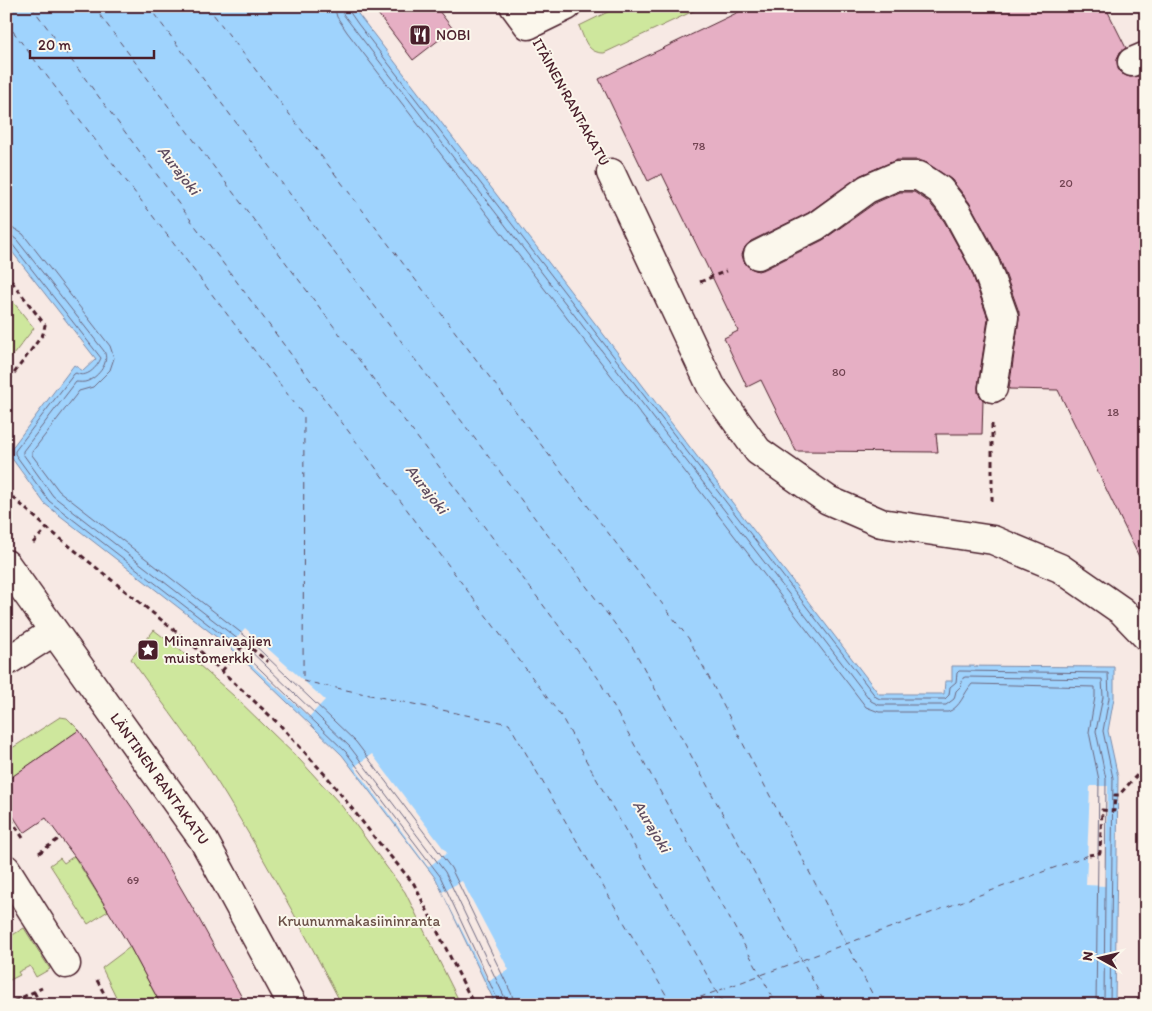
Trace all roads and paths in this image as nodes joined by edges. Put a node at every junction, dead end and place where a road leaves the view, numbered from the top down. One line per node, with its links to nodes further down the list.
1 (567, 6): 2 (street)
2 (521, 16): 3 (path, ITÄINEN RANTAKATU)
3 (611, 173): 10 (street)
4 (758, 255): 7 (street)
5 (6, 274): 6 (path)
6 (6, 384)
7 (993, 388)
8 (991, 436): 10 (path)
9 (6, 491): 16 (path)
10 (993, 540): 13 (street)
11 (6, 564): 12 (street, LÄNTINEN RANTAKATU)
12 (53, 632): 14 (street); 27 (street, LÄNTINEN RANTAKATU)
13 (1146, 636)
14 (6, 662)
15 (268, 662): 16 (path)
16 (222, 671): 28 (path)
17 (1146, 765): 21 (path)
18 (6, 811): 19 (path)
19 (20, 833)
20 (60, 838): 22 (path)
21 (1090, 855)
22 (35, 856)
23 (6, 869): 24 (street)
24 (66, 964)
25 (34, 992): 26 (path)
26 (41, 1005)
27 (293, 1005)
28 (474, 1005)
29 (480, 1005): 30 (path)
30 (505, 1005)

